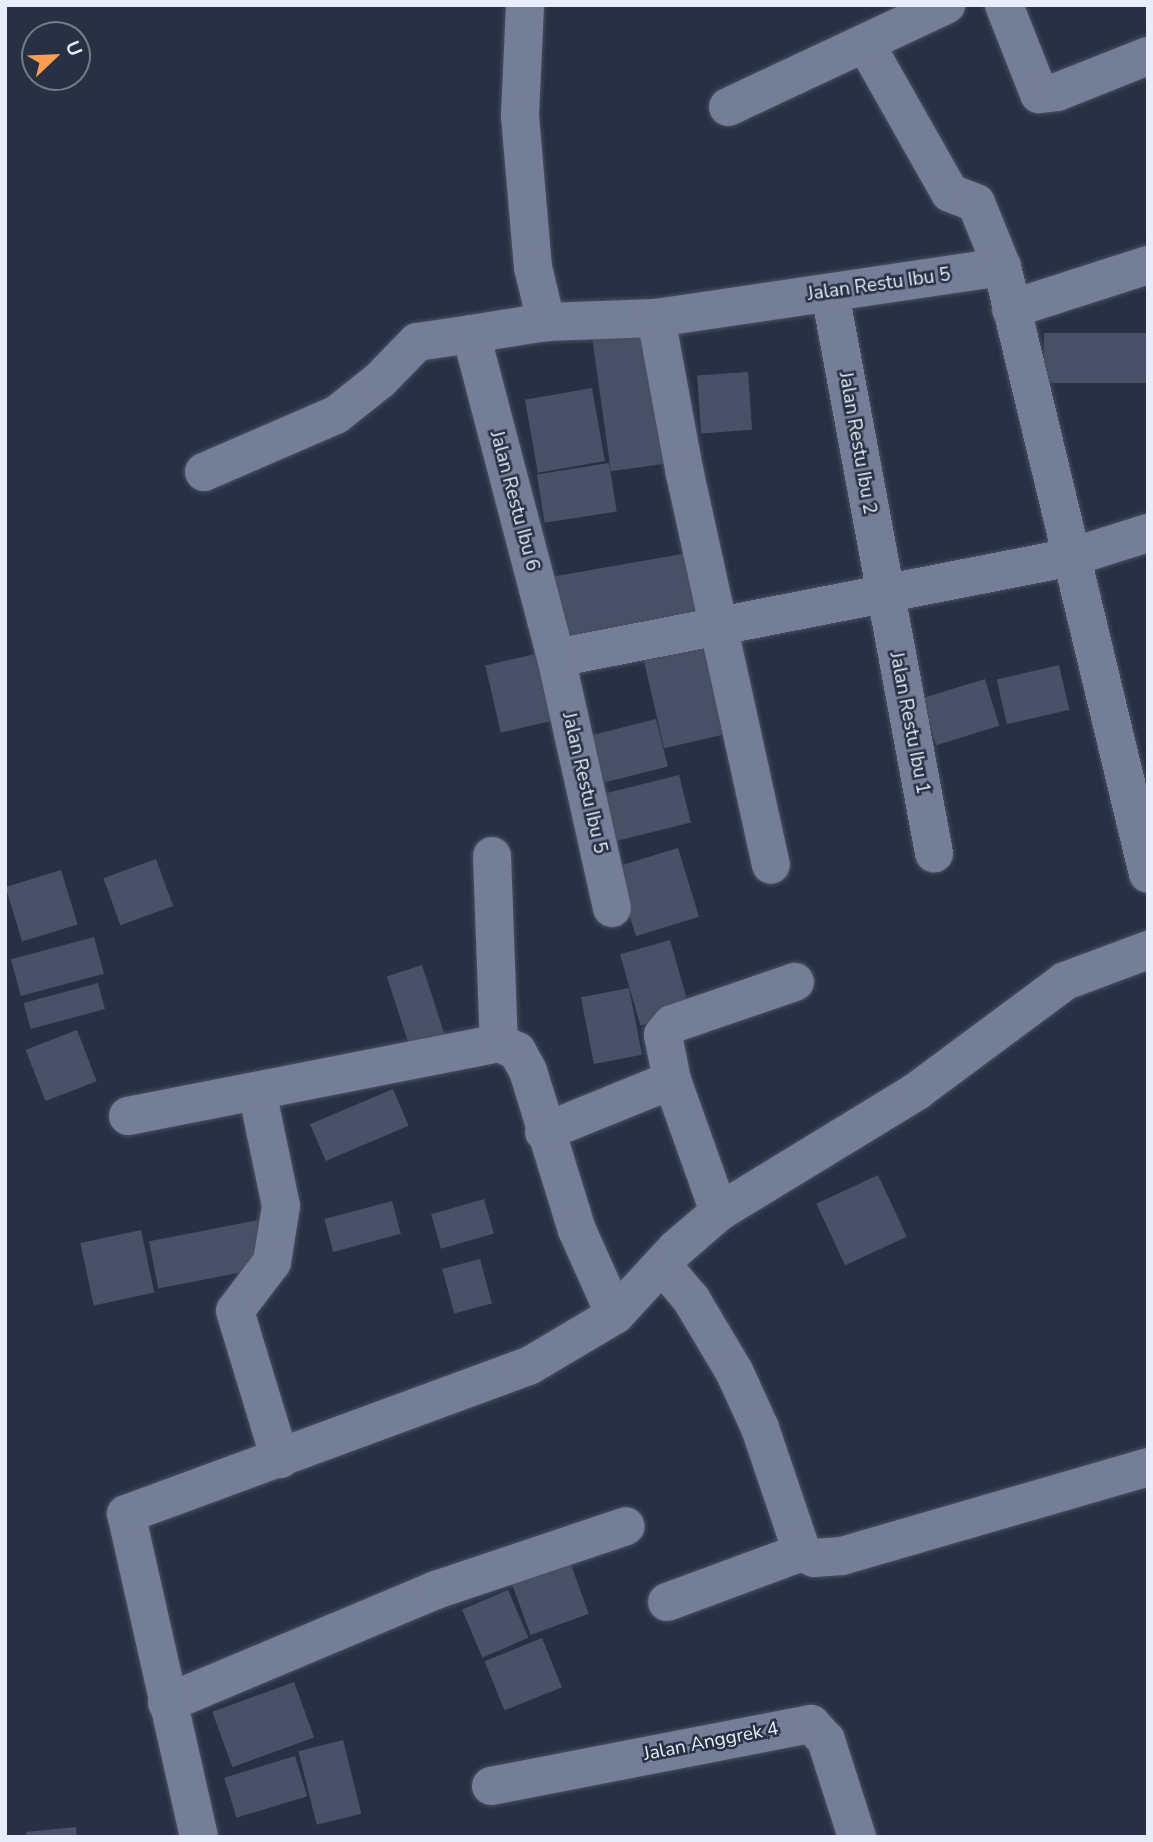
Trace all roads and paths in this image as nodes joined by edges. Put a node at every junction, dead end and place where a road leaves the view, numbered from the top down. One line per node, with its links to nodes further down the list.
1 (525, 5): 12 (street)
2 (946, 5): 4 (street)
3 (1004, 5): 5 (street)
4 (865, 43): 6 (street); 8 (street)
5 (1148, 56)
6 (728, 107)
7 (1148, 265): 10 (street)
8 (1002, 267): 9 (street, Jalan Restu Ibu 5); 10 (street)
9 (830, 293): 11 (street, Jalan Restu Ibu 5); 17 (street, Jalan Restu Ibu 2)
10 (1010, 309): 16 (street)
11 (656, 318): 12 (street, Jalan Restu Ibu 5); 18 (street)
12 (546, 322): 13 (street, Jalan Restu Ibu 5)
13 (472, 339): 14 (street, Jalan Restu Ibu 5); 19 (street, Jalan Restu Ibu 6)
14 (204, 472)
15 (1148, 533): 16 (street)
16 (1072, 557): 17 (street); 23 (street)
17 (885, 592): 18 (street); 20 (street, Jalan Restu Ibu 1)
18 (721, 623): 19 (street); 22 (street)
19 (556, 657): 24 (street, Jalan Restu Ibu 5)
20 (934, 853)
21 (492, 856): 27 (street)
22 (771, 865)
23 (1148, 874)
24 (612, 908)
25 (1148, 950): 32 (street)
26 (795, 982): 28 (street)
27 (499, 1043): 29 (street); 31 (street)
28 (672, 1080): 31 (street); 32 (street)
29 (257, 1091): 30 (street); 35 (street)
30 (128, 1116)
31 (544, 1132): 34 (street)
32 (719, 1212): 33 (street)
33 (662, 1265): 34 (street); 38 (street)
34 (615, 1315): 35 (street)
35 (280, 1460): 40 (street)
36 (1148, 1467): 38 (street)
37 (625, 1526): 40 (street)
38 (802, 1552): 39 (street)
39 (667, 1602)
40 (167, 1703): 42 (street)
41 (491, 1786): 43 (street, Jalan Anggrek 4)
42 (199, 1837)
43 (857, 1837)

